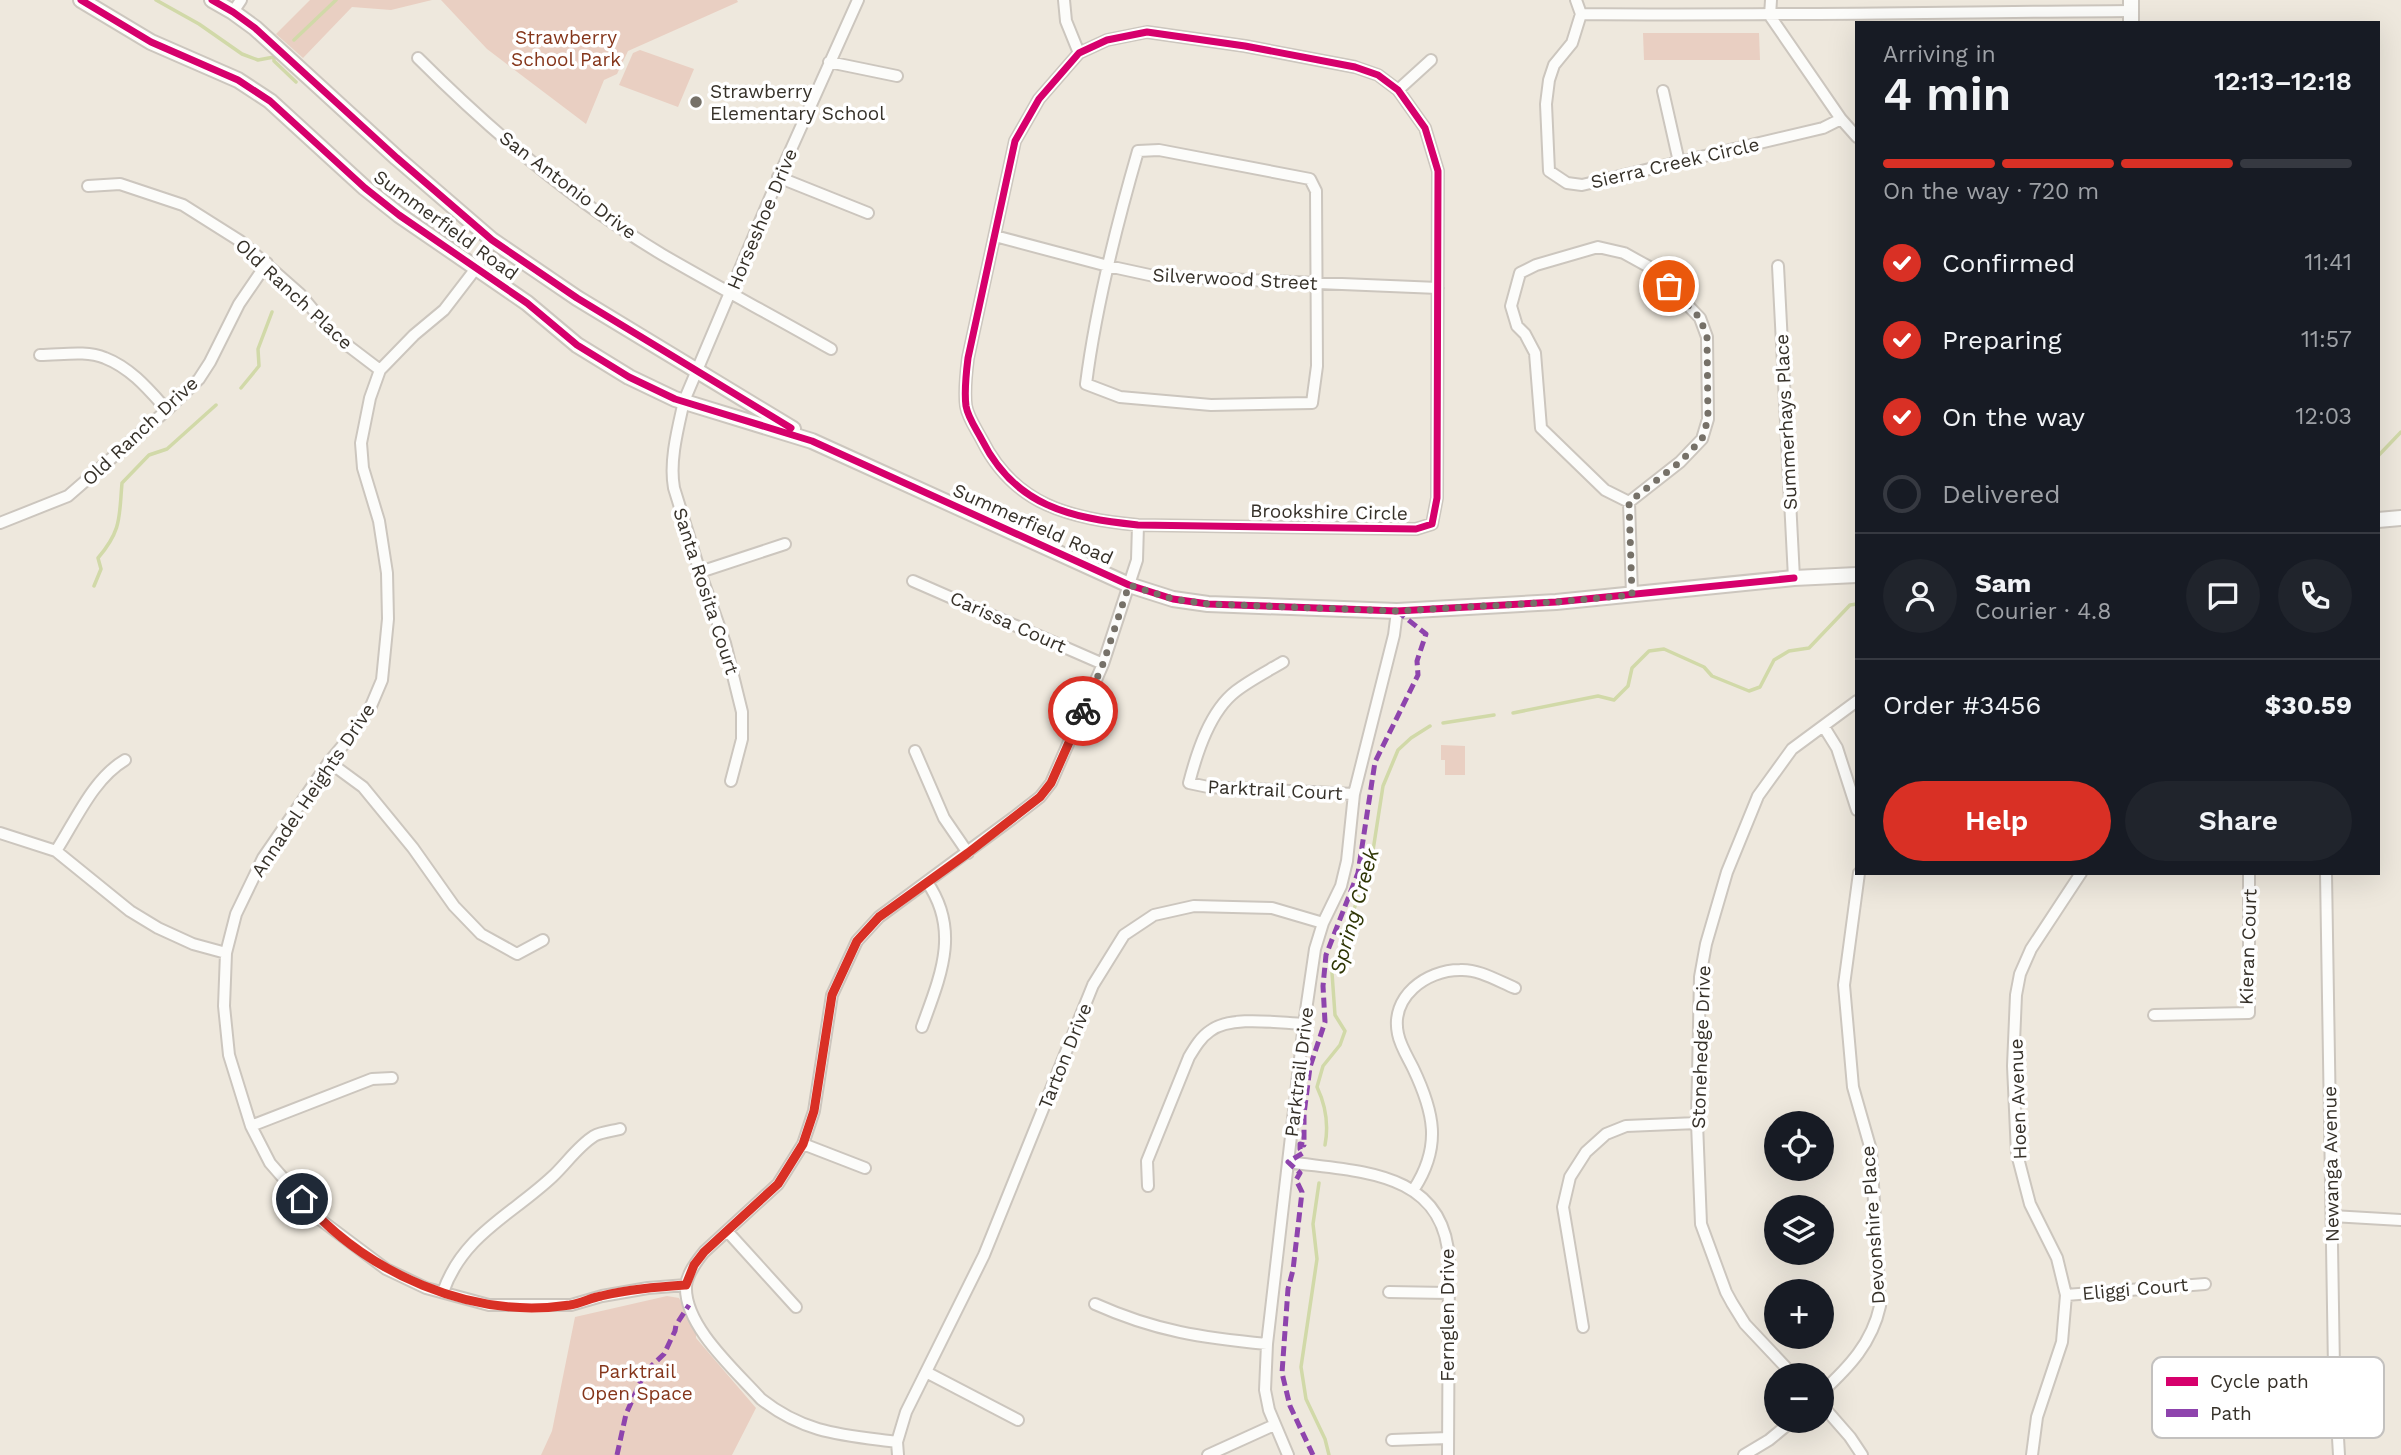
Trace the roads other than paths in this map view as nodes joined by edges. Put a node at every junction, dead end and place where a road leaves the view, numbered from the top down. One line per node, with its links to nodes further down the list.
1 (81, 0): 29 (street, Summerfield Road)
2 (212, 0): 8 (street, Summerfield Road)
3 (858, 0): 15 (street, Horseshoe Drive)
4 (1064, 0): 12 (street)
5 (1576, 0): 10 (street)
6 (1771, 0): 11 (street)
7 (1962, 5): 9 (street); 11 (street)
8 (237, 6): 26 (street, Summerfield Road)
9 (2131, 11)
10 (1581, 14): 11 (street); 21 (street, Sierra Creek Circle)
11 (1770, 16): 19 (street)
12 (1079, 53): 17 (street, Brookshire Circle); 25 (street, Brookshire Circle)
13 (418, 58): 33 (street, San Antonio Drive)
14 (1431, 60): 17 (street)
15 (829, 62): 16 (street); 22 (street, Horseshoe Drive)
16 (897, 76)
17 (1398, 90): 32 (street, Brookshire Circle)
18 (1663, 91): 21 (street)
19 (1841, 119): 20 (street); 21 (street, Sierra Creek Circle)
20 (1855, 136)
21 (1679, 162)
22 (778, 177): 24 (street); 33 (street, Horseshoe Drive)
23 (89, 186): 27 (street, Old Ranch Place)
24 (868, 213)
25 (995, 236): 30 (street, Silverwood Street); 45 (street, Brookshire Circle)
26 (492, 240): 29 (street, Annadel Heights Drive); 37 (street, Summerfield Road)
27 (267, 263): 36 (street, Old Ranch Place); 39 (street, Old Ranch Drive)
28 (1778, 266): 49 (street, Summerhays Place)
29 (477, 267): 36 (street, Annadel Heights Drive); 38 (street, Summerfield Road)
30 (1108, 267): 31 (street, Silverwood Street); 31 (street); 31 (street)
31 (1316, 284): 32 (street, Silverwood Street)
32 (1438, 288): 45 (street, Brookshire Circle)
33 (732, 292): 34 (street, San Antonio Drive); 37 (street, Horseshoe Drive)
34 (831, 348)
35 (40, 355): 39 (street)
36 (380, 370): 60 (street, Annadel Heights Drive)
37 (697, 370): 38 (street, Horseshoe Drive); 40 (street, Summerfield Road)
38 (684, 401): 40 (street, Summerfield Road); 47 (street, Santa Rosita Court)
39 (167, 410): 44 (street, Old Ranch Drive)
40 (812, 441): 51 (street, Summerfield Road)
41 (1629, 502): 41 (street); 52 (street)
42 (2401, 518): 43 (street)
43 (2380, 520)
44 (0, 523)
45 (1138, 525): 51 (street)
46 (785, 544): 47 (street)
47 (699, 572): 61 (street, Santa Rosita Court)
48 (1855, 575): 49 (street, Summerfield Road)
49 (1794, 579): 52 (street, Summerfield Road)
50 (913, 581): 55 (street, Carissa Court)
51 (1129, 585): 53 (street, Summerfield Road); 55 (street)
52 (1632, 595): 53 (street, Summerfield Road)
53 (1397, 611): 62 (street, Parktrail Drive)
54 (1283, 662): 62 (street, Parktrail Court)
55 (1103, 664): 66 (street)
56 (1855, 703): 57 (street, Stonehedge Drive)
57 (1824, 727): 63 (street); 80 (street, Stonehedge Drive)
58 (915, 751): 66 (street)
59 (125, 760): 65 (street)
60 (329, 762): 73 (street); 74 (street, Annadel Heights Drive)
61 (731, 781)
62 (1354, 794): 72 (street, Parktrail Drive)
63 (1855, 804)
64 (0, 832): 65 (street)
65 (56, 851): 74 (street)
66 (968, 853): 71 (street)
67 (1859, 875): 104 (street, Devonshire Place)
68 (2080, 875): 96 (street, Hoen Avenue)
69 (2249, 875): 76 (street, Kieran Court)
70 (2326, 875): 88 (street, Newanga Avenue)
71 (927, 882): 78 (street); 83 (street)
72 (1323, 923): 77 (street, Parktrail Drive); 103 (street, Tarton Drive)
73 (543, 940)
74 (226, 953): 81 (street, Annadel Heights Drive)
75 (1515, 988): 87 (street)
76 (2154, 1015)
77 (1304, 1024): 84 (street, Parktrail Drive); 86 (street)
78 (922, 1027)
79 (391, 1078): 81 (street)
80 (1698, 1123): 99 (street); 102 (street, Stonehedge Drive)
81 (251, 1126): 93 (street, Annadel Heights Drive)
82 (620, 1129): 93 (street)
83 (803, 1144): 85 (street); 90 (street)
84 (1288, 1162): 87 (street, Fernglen Drive); 100 (street, Parktrail Drive)
85 (865, 1168)
86 (1148, 1185)
87 (1413, 1189): 95 (street, Fernglen Drive)
88 (2332, 1216): 89 (street); 101 (street, Newanga Avenue)
89 (2401, 1220)
90 (727, 1231): 92 (street); 98 (street)
91 (2205, 1284): 96 (street, Eliggi Court)
92 (686, 1285): 93 (street, Annadel Heights Drive); 111 (street)
93 (443, 1292)
94 (1389, 1292): 95 (street)
95 (1447, 1293): 109 (street, Fernglen Drive)
96 (2066, 1295): 118 (street, Hoen Avenue)
97 (1095, 1304): 100 (street)
98 (796, 1307)
99 (1583, 1327)
100 (1268, 1344): 107 (street, Parktrail Drive)
101 (2334, 1357)
102 (1782, 1363)
103 (926, 1372): 106 (street); 111 (street, Tarton Drive)
104 (1834, 1381)
105 (1834, 1419): 117 (street)
106 (1018, 1420)
107 (1274, 1425): 113 (street); 114 (street, Parktrail Drive)
108 (1777, 1433): 116 (street)
109 (1448, 1438): 110 (street); 115 (street, Fernglen Drive)
110 (1392, 1440)
111 (897, 1442): 112 (street)
112 (898, 1455)
113 (1208, 1455)
114 (1288, 1455)
115 (1448, 1455)
116 (1744, 1455)
117 (1862, 1455)
118 (2032, 1455)

